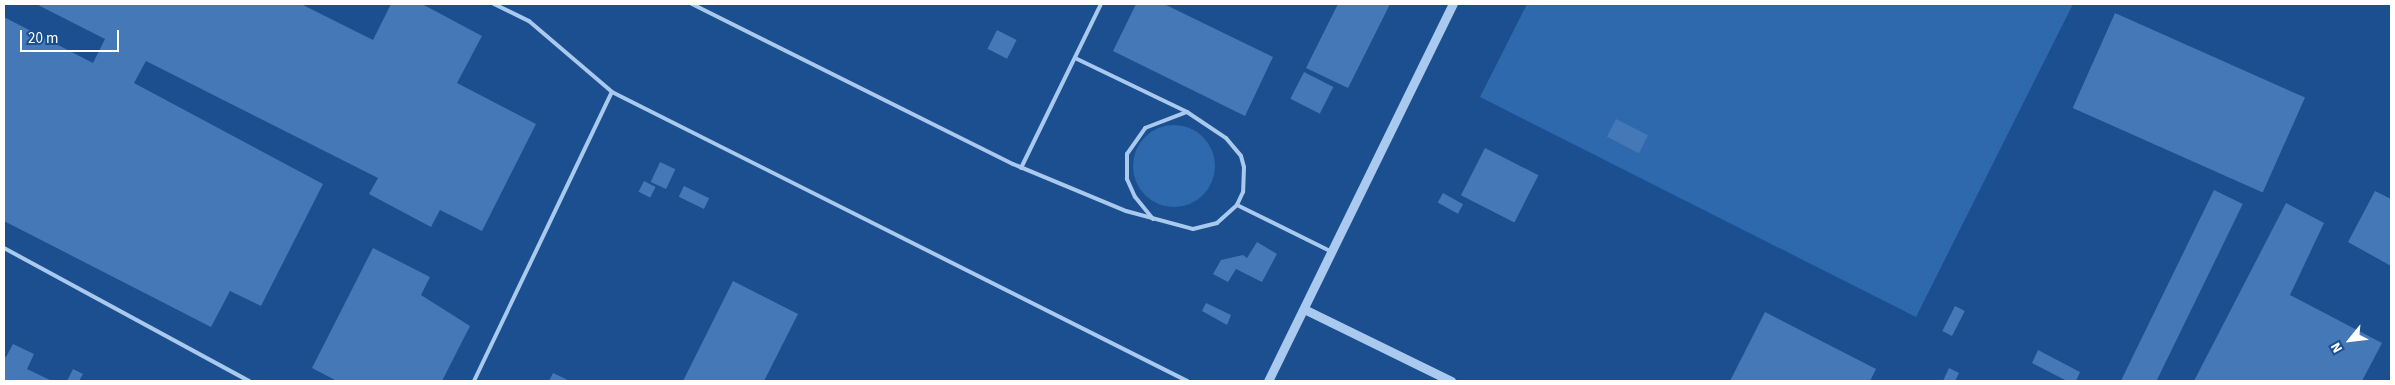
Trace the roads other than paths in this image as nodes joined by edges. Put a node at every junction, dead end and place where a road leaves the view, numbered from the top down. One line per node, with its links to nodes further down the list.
1 (494, 4): 6 (lane)
2 (692, 4): 8 (lane)
3 (1101, 4): 5 (lane)
4 (1453, 4): 12 (street)
5 (1074, 58): 7 (lane); 8 (lane)
6 (612, 92): 15 (lane); 16 (lane)
7 (1187, 112): 9 (lane); 10 (lane)
8 (1021, 168): 10 (lane)
9 (1237, 205): 10 (lane); 12 (lane)
10 (1155, 221)
11 (4, 248): 14 (lane)
12 (1332, 252): 13 (street)
13 (1304, 309): 17 (street); 18 (street)
14 (249, 381)
15 (474, 381)
16 (1186, 381)
17 (1268, 381)
18 (1452, 381)

